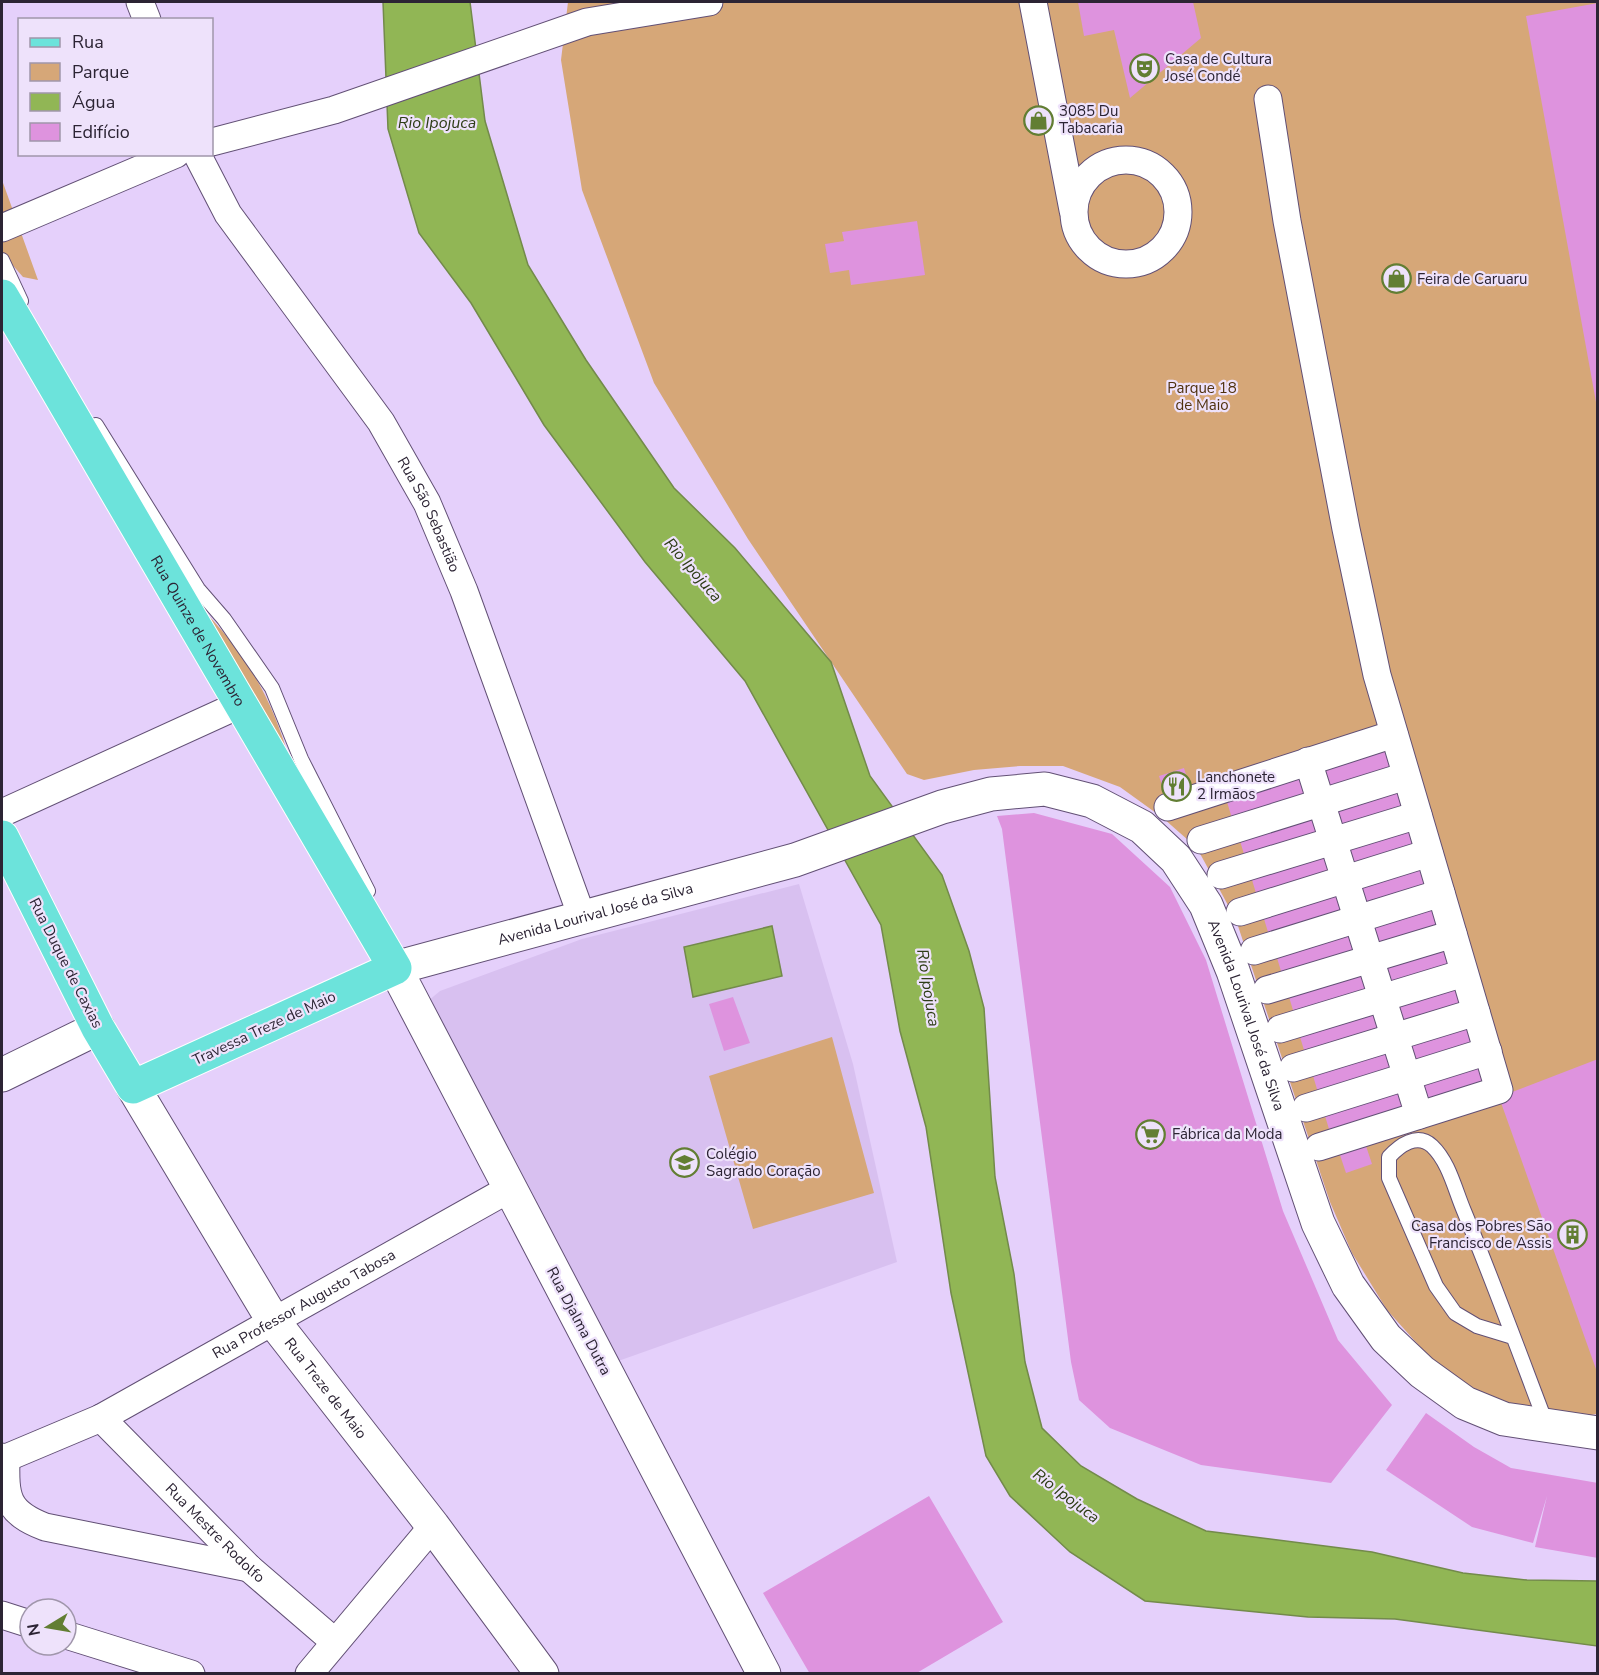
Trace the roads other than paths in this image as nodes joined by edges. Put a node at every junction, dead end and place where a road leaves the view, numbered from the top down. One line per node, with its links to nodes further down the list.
1 (140, 2): 4 (street)
2 (709, 2): 6 (street)
3 (1033, 2): 9 (street)
4 (146, 18)
5 (1268, 99): 14 (street)
6 (213, 142)
7 (171, 156): 10 (street)
8 (198, 156): 30 (street, Rua São Sebastião)
9 (1074, 213)
10 (2, 228)
11 (2, 260): 28 (lane)
12 (2, 296): 13 (main road, Rua Quinze de Novembro)
13 (241, 704): 19 (street); 36 (main road, Rua Quinze de Novembro)
14 (1394, 734): 15 (street); 16 (street)
15 (1308, 761): 17 (street); 18 (street)
16 (1406, 776): 17 (street); 20 (street)
17 (1322, 801): 22 (street); 23 (street)
18 (1168, 807)
19 (2, 813)
20 (1418, 815): 23 (street); 24 (street)
21 (2, 837): 41 (main road, Rua Duque de Caxias)
22 (1202, 840)
23 (1334, 841): 25 (street); 26 (street)
24 (1429, 853): 26 (street); 27 (street)
25 (1221, 875)
26 (1346, 879): 29 (street); 31 (street)
27 (1441, 893): 31 (street); 33 (street)
28 (374, 902)
29 (1240, 912)
30 (582, 917): 36 (street, Avenida Lourival José da Silva); 56 (street, Avenida Lourival José da Silva)
31 (1358, 919): 34 (street); 35 (street)
32 (391, 933): 36 (lane)
33 (1453, 934): 35 (street); 37 (street)
34 (1254, 951)
35 (1371, 958): 38 (street); 39 (street)
36 (401, 966): 48 (main road, Travessa Treze de Maio); 52 (street, Rua Djalma Dutra)
37 (1464, 973): 39 (street); 40 (street)
38 (1267, 990)
39 (1382, 998): 42 (street); 43 (street)
40 (1476, 1012): 43 (street); 44 (street)
41 (98, 1028): 46 (street); 48 (main road, Rua Duque de Caxias)
42 (1280, 1029)
43 (1395, 1037): 45 (street); 47 (street)
44 (1488, 1052): 47 (street); 50 (street)
45 (1293, 1068)
46 (2, 1076)
47 (1407, 1077): 49 (street); 50 (street)
48 (133, 1087): 53 (street, Rua Treze de Maio)
49 (1306, 1108)
50 (1419, 1115): 51 (street)
51 (1319, 1147)
52 (509, 1189): 53 (street, Rua Professor Augusto Tabosa); 67 (street, Rua Djalma Dutra)
53 (274, 1322): 55 (street, Rua Professor Augusto Tabosa); 58 (street, Rua Treze de Maio)
54 (1513, 1337): 54 (lane); 56 (lane)
55 (101, 1418): 57 (street, Rua Professor Augusto Tabosa); 59 (street, Rua Mestre Rodolfo)
56 (1580, 1429)
57 (4, 1458): 59 (street)
58 (433, 1526): 63 (street); 66 (street, Rua Treze de Maio)
59 (249, 1568): 63 (street, Rua Mestre Rodolfo)
60 (2, 1615): 61 (street)
61 (18, 1620)
62 (78, 1639): 64 (street)
63 (335, 1642): 65 (street)
64 (191, 1674)
65 (309, 1674)
66 (542, 1674)
67 (764, 1674)

